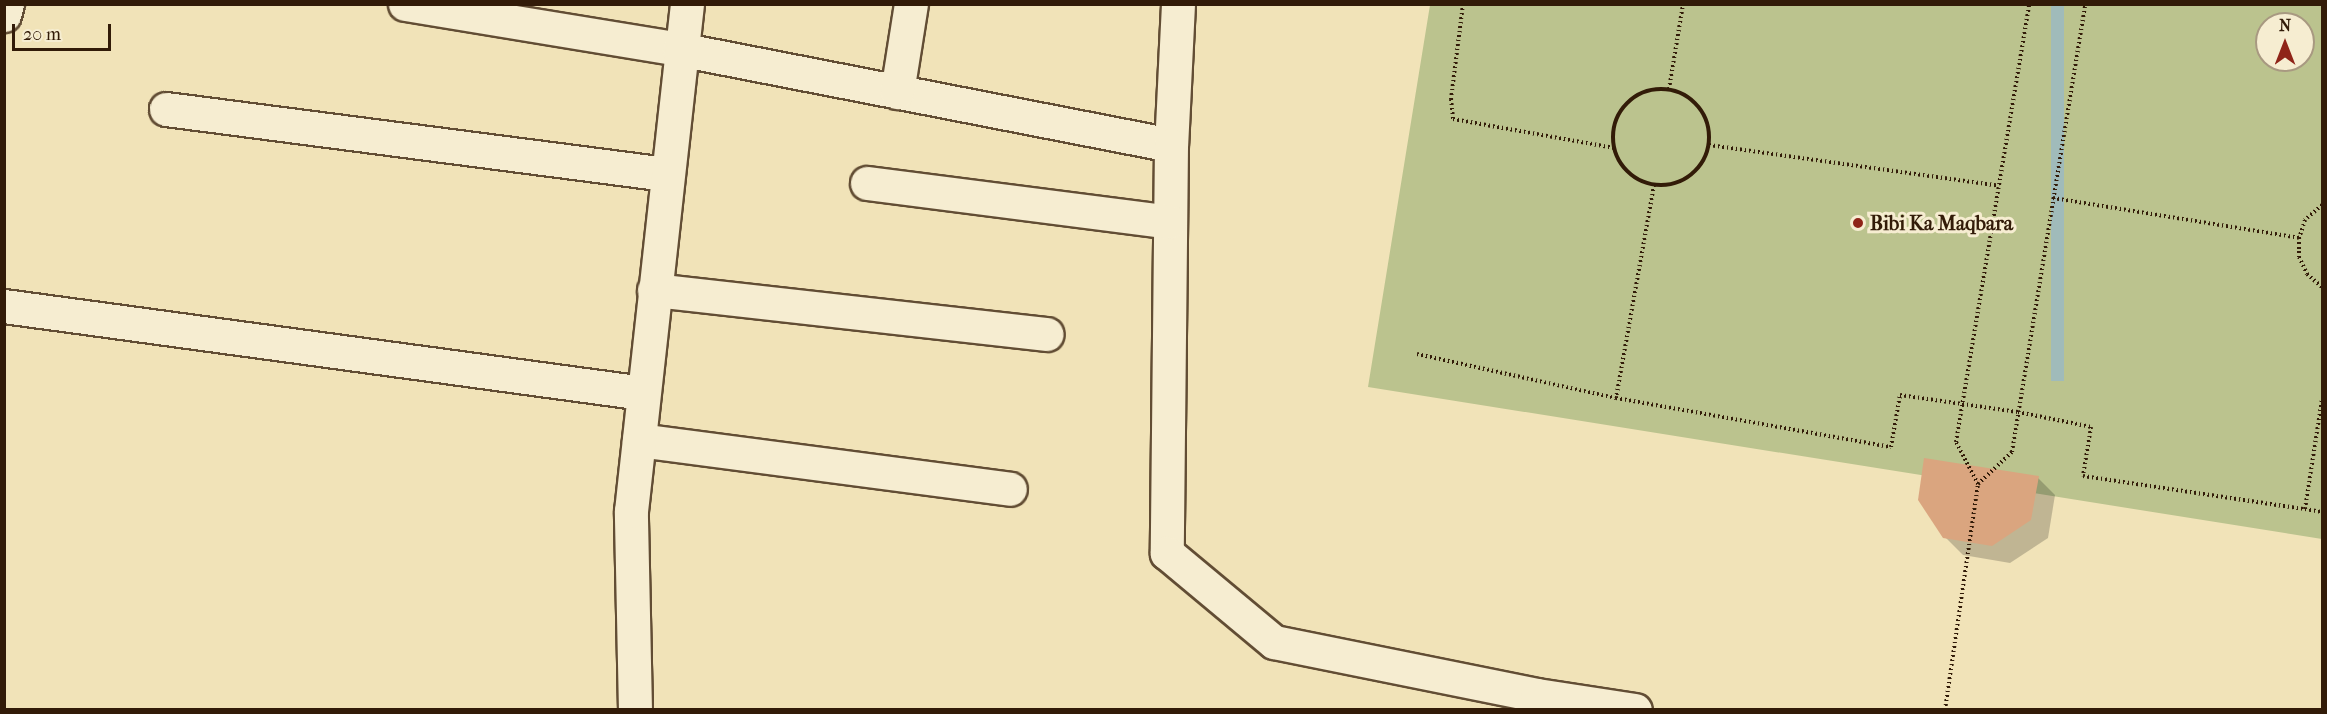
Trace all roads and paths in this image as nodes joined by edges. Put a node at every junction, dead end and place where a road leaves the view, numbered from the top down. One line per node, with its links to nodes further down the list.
1 (7, 4): 10 (street)
2 (687, 4): 11 (street)
3 (911, 4): 13 (street)
4 (1178, 4): 16 (street)
5 (1463, 4): 17 (path)
6 (1683, 4): 12 (path)
7 (2029, 4): 21 (path)
8 (2085, 4): 22 (path)
9 (406, 5): 11 (street)
10 (4, 15)
11 (679, 49): 13 (street); 18 (street)
12 (1669, 89): 15 (path); 17 (path)
13 (897, 92): 16 (street)
14 (166, 109): 18 (street)
15 (1709, 145): 20 (path); 21 (path)
16 (1171, 146): 24 (street)
17 (1614, 148): 20 (path)
18 (666, 174): 27 (street)
19 (867, 183): 24 (street)
20 (1654, 185): 32 (path)
21 (1999, 186): 34 (path)
22 (2053, 198): 25 (path); 35 (path)
23 (2322, 205): 25 (path)
24 (1170, 222): 41 (street)
25 (2299, 238): 26 (path)
26 (2322, 287)
27 (654, 290): 29 (street); 31 (street)
28 (4, 306): 31 (street)
29 (1047, 334)
30 (1417, 354): 32 (path)
31 (644, 393): 36 (street)
32 (1616, 398): 34 (path)
33 (2322, 399): 39 (path)
34 (1963, 403): 35 (path); 37 (path)
35 (2018, 412): 37 (path); 39 (path)
36 (639, 440): 38 (street); 42 (street)
37 (1978, 484): 44 (path)
38 (1010, 489)
39 (2305, 510): 40 (path)
40 (2322, 512)
41 (1531, 702): 43 (street)
42 (635, 710)
43 (1635, 710)
44 (1945, 710)

